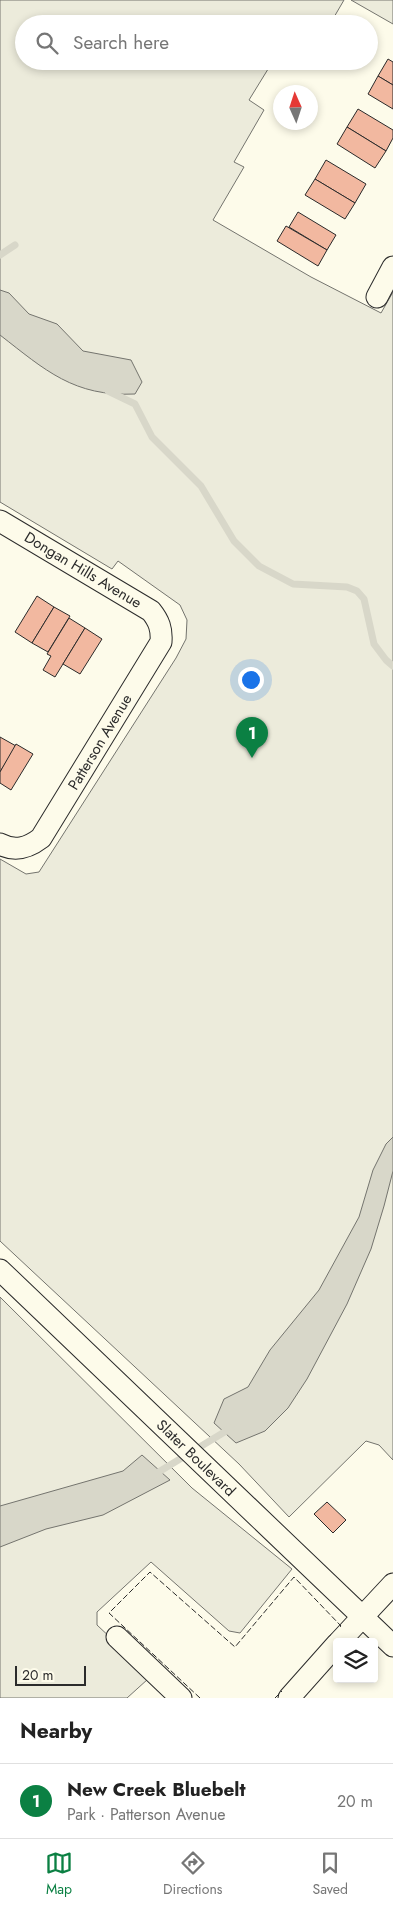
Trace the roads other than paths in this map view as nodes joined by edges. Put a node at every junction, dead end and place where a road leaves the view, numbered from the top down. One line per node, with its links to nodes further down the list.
1 (393, 267): 2 (street)
2 (377, 297)
3 (0, 521): 4 (street, Dongan Hills Avenue)
4 (160, 626): 5 (street, Patterson Avenue)
5 (0, 844)
6 (0, 1270): 8 (street, Slater Boulevard)
7 (393, 1584): 8 (street)
8 (362, 1616): 10 (street); 11 (street, Slater Boulevard)
9 (117, 1637): 13 (street)
10 (342, 1638)
11 (393, 1646)
12 (333, 1649): 14 (street)
13 (180, 1698)
14 (289, 1698)

